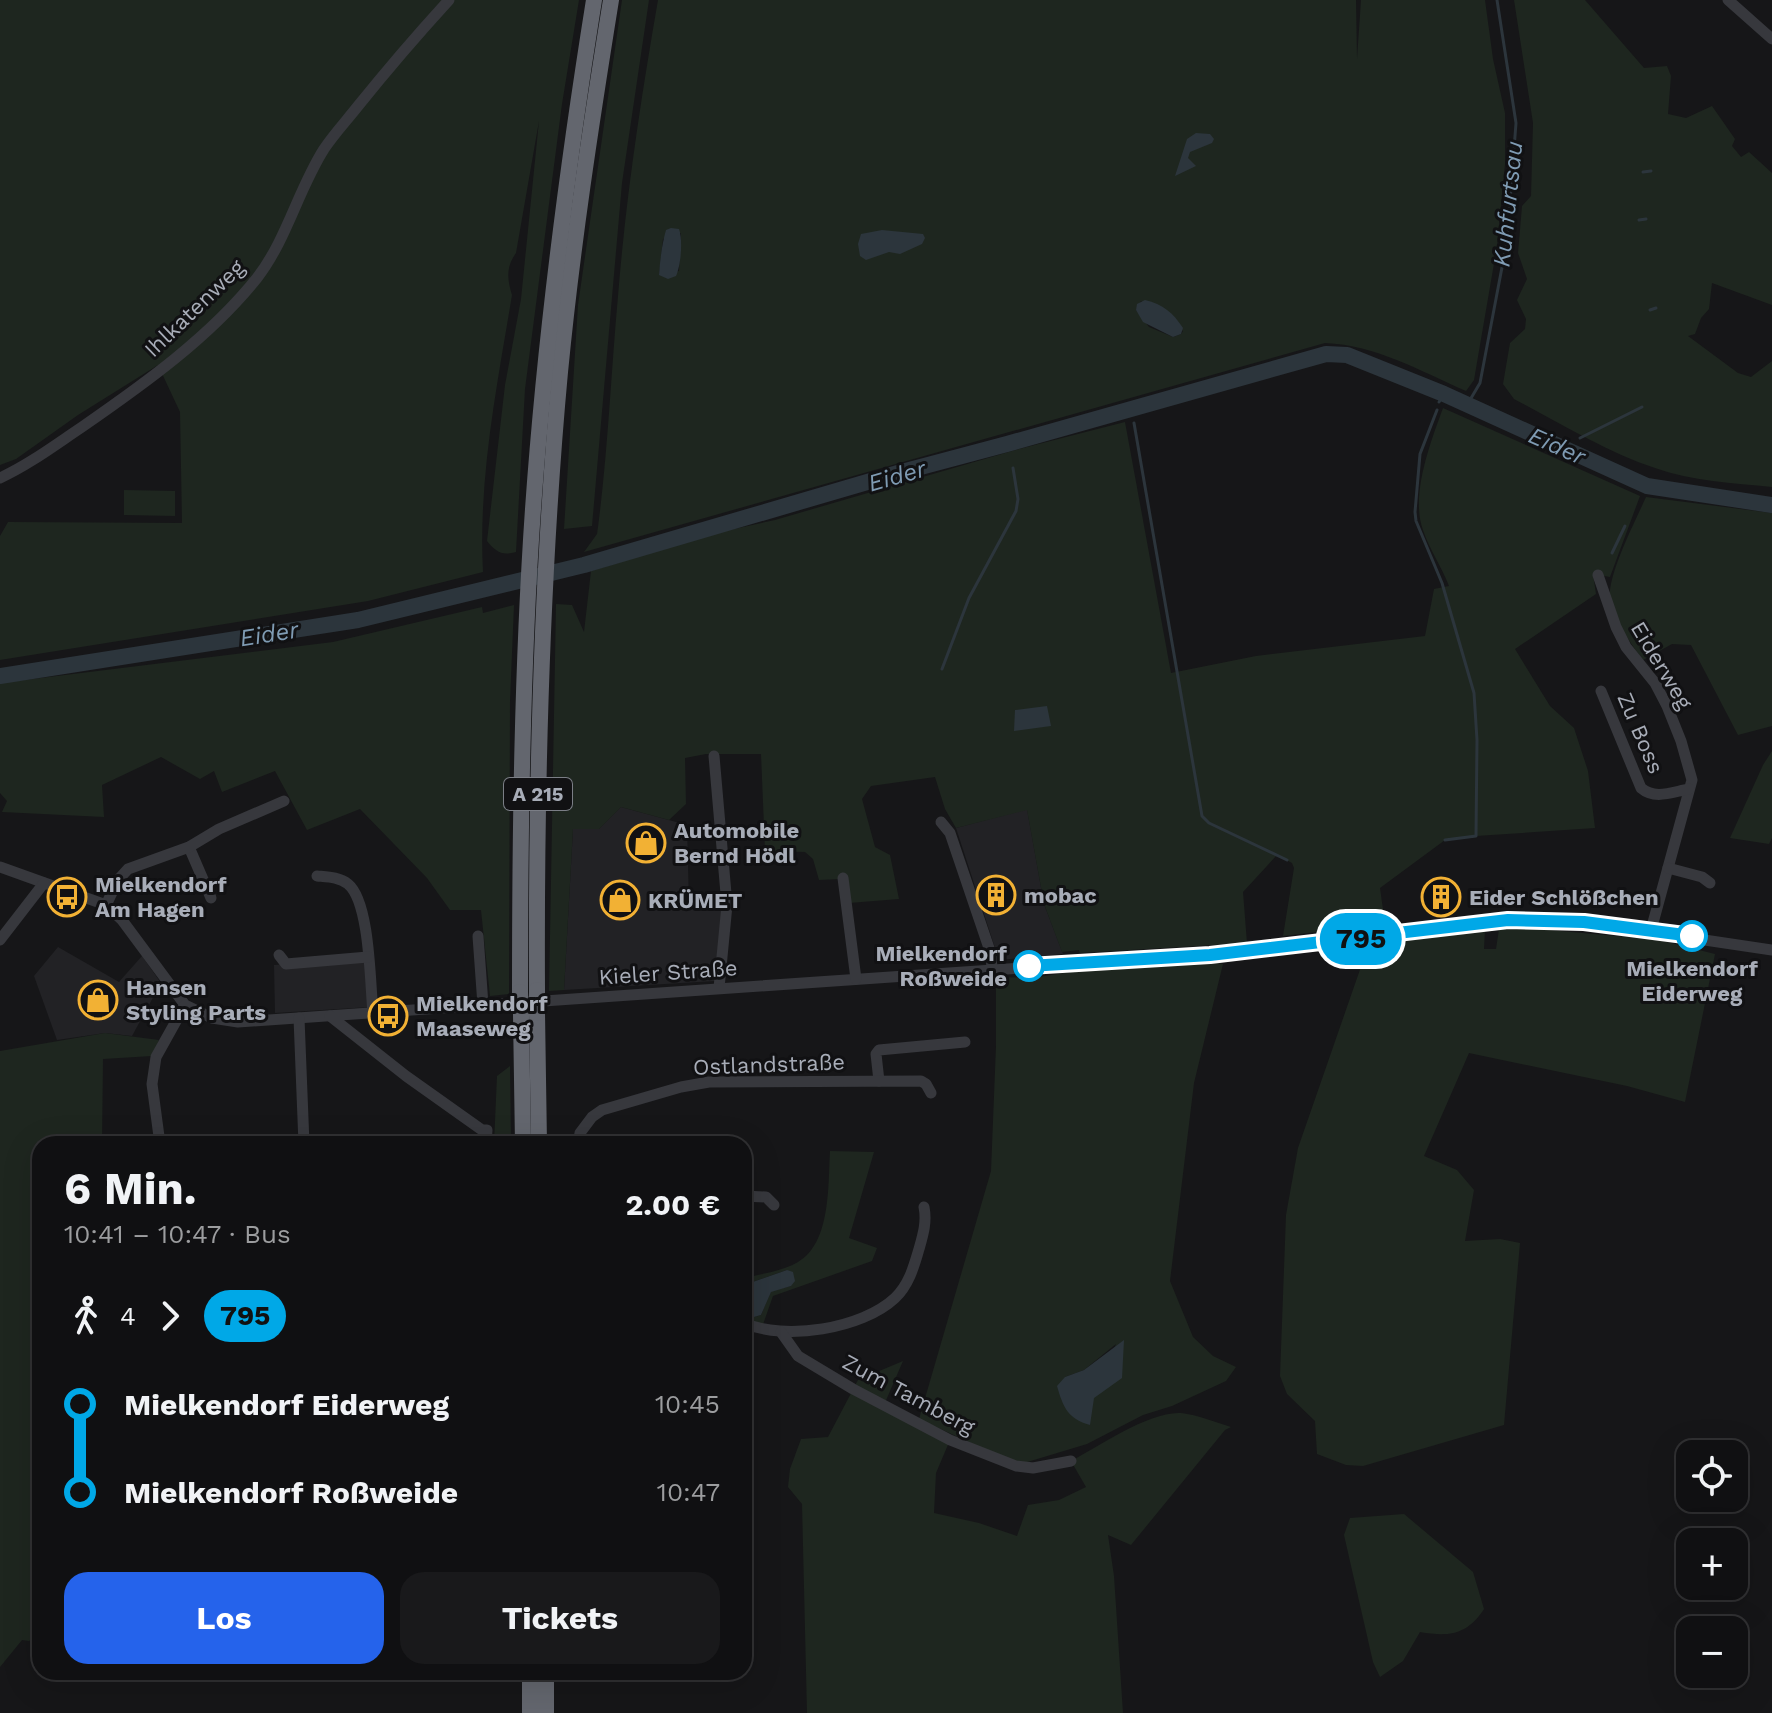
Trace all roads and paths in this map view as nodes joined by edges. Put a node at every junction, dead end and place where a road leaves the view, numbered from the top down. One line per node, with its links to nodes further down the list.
1 (449, 0): 6 (street, Ihlkatenweg)
2 (594, 0): 31 (highway, A 215)
3 (611, 0): 31 (highway, A 215)
4 (1728, 0): 5 (street)
5 (1772, 39)
6 (0, 478)
7 (1598, 575): 10 (street, Eiderweg)
8 (1601, 691): 10 (street, Zu Boss)
9 (714, 756): 30 (street)
10 (1689, 789): 15 (street, Eiderweg)
11 (284, 801): 13 (street)
12 (941, 822): 28 (street)
13 (189, 847): 20 (street); 21 (street)
14 (0, 867): 18 (street)
15 (1668, 868): 19 (street); 22 (street, Eiderweg)
16 (317, 876): 27 (street)
17 (843, 878): 29 (street)
18 (44, 883): 21 (street); 24 (street)
19 (1710, 883)
20 (211, 898)
21 (106, 905): 32 (street)
22 (1651, 930): 25 (street, Kieler Straße); 28 (street, Kieler Straße)
23 (478, 936): 33 (street)
24 (0, 940)
25 (1772, 950)
26 (279, 955): 27 (street)
27 (368, 957): 34 (street)
28 (992, 969): 29 (street, Kieler Straße)
29 (856, 979): 30 (street, Kieler Straße)
30 (719, 988): 33 (street, Kieler Straße)
31 (529, 991): 35 (highway, A 215, bridge)
32 (185, 1005): 37 (street, Kieler Straße); 41 (street)
33 (483, 1005): 34 (street, Kieler Straße)
34 (370, 1013): 36 (street, Kieler Straße)
35 (529, 1014): 44 (highway, A 215); 45 (highway, A 215)
36 (330, 1016): 37 (street, Kieler Straße); 43 (street)
37 (299, 1018): 42 (street)
38 (965, 1042): 39 (street)
39 (879, 1081): 40 (street, Ostlandstraße); 46 (street, Ostlandstraße)
40 (931, 1093)
41 (159, 1136)
42 (304, 1136)
43 (487, 1136)
44 (523, 1136)
45 (538, 1136)
46 (579, 1136)
47 (752, 1196): 48 (street)
48 (774, 1205)
49 (924, 1207): 51 (street)
50 (752, 1326): 51 (street)
51 (781, 1332): 52 (street, Zum Tamberg)
52 (1071, 1461)
53 (530, 1680): 55 (highway)
54 (546, 1680): 56 (highway)
55 (530, 1713)
56 (546, 1713)

